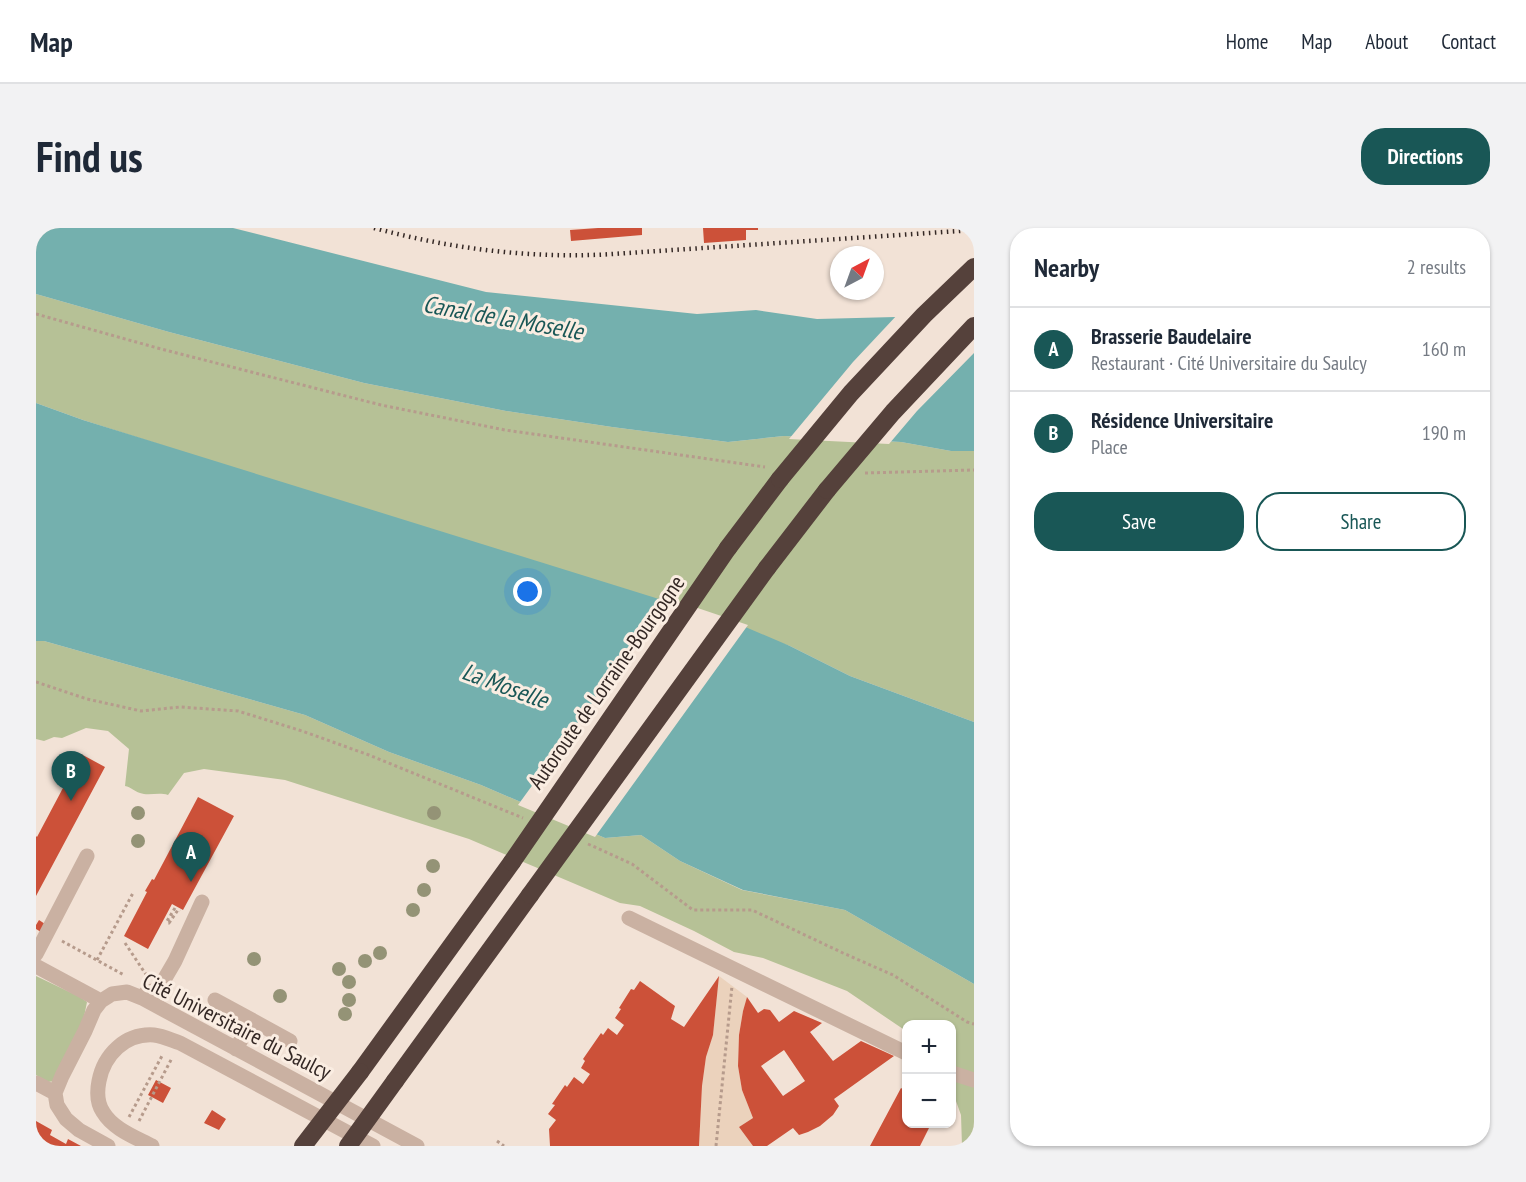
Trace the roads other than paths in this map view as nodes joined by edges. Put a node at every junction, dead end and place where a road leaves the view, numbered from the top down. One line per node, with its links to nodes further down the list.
1 (974, 267): 21 (highway, Autoroute de Lorraine-Bourgogne, bridge)
2 (974, 326): 22 (highway, bridge)
3 (87, 856): 6 (street)
4 (202, 902): 8 (street)
5 (629, 918): 14 (street)
6 (36, 954)
7 (36, 966): 10 (street)
8 (142, 998): 10 (street, Cité Universitaire du Saulcy); 13 (street, Cité Universitaire du Saulcy)
9 (215, 1000): 11 (street)
10 (101, 1001): 18 (street)
11 (252, 1020): 12 (street); 13 (street)
12 (290, 1041)
13 (236, 1049): 24 (street, Cité Universitaire du Saulcy)
14 (902, 1051)
15 (954, 1074): 16 (street)
16 (974, 1080)
17 (36, 1083): 18 (street)
18 (55, 1093): 19 (street)
19 (108, 1146)
20 (152, 1146): 23 (street)
21 (303, 1146)
22 (348, 1146)
23 (373, 1146)
24 (417, 1146)

